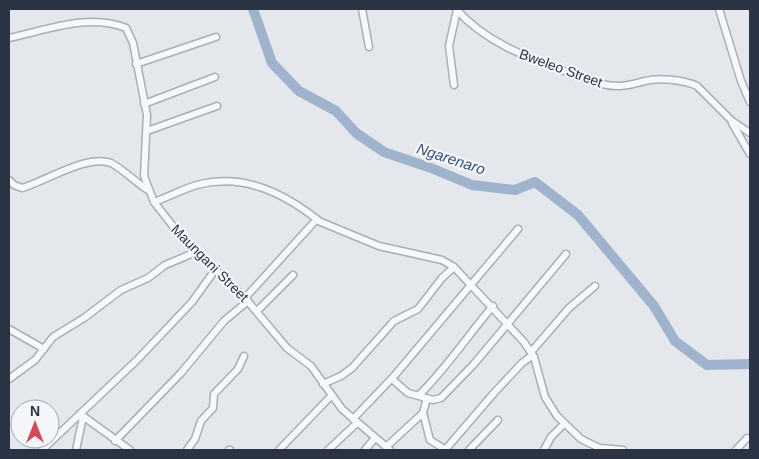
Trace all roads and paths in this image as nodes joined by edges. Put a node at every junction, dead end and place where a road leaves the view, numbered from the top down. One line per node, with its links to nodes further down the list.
1 (362, 9): 6 (street)
2 (456, 9): 9 (street); 13 (street, Bweleo Street)
3 (719, 9): 10 (street)
4 (216, 37): 7 (street)
5 (9, 38): 7 (street, Maungani Street)
6 (369, 47)
7 (136, 64): 11 (street, Maungani Street)
8 (215, 77): 11 (street)
9 (454, 85)
10 (750, 102)
11 (144, 104): 14 (street, Maungani Street)
12 (217, 106): 14 (street)
13 (732, 122): 15 (street, Bweleo Street); 16 (street)
14 (147, 131): 18 (street, Maungani Street)
15 (750, 133)
16 (750, 154)
17 (9, 180): 18 (street)
18 (148, 190): 19 (street, Maungani Street)
19 (154, 202): 20 (street); 22 (street, Maungani Street)
20 (318, 220): 24 (street); 29 (street)
21 (518, 229): 27 (street)
22 (196, 252): 25 (street, Maungani Street); 34 (street)
23 (566, 254): 32 (street)
24 (454, 267): 27 (street); 39 (street)
25 (215, 270): 29 (street, Maungani Street); 44 (street)
26 (293, 275): 31 (street)
27 (472, 286): 30 (street); 38 (street)
28 (595, 286): 35 (street)
29 (246, 299): 31 (street, Maungani Street); 50 (street)
30 (493, 306): 32 (street); 41 (street)
31 (257, 311): 39 (street, Maungani Street)
32 (508, 323): 35 (street); 42 (street)
33 (9, 329): 34 (street)
34 (44, 349): 37 (street)
35 (532, 354): 47 (street); 60 (street)
36 (244, 356): 56 (street)
37 (9, 379)
38 (392, 379): 41 (street); 46 (street)
39 (323, 384): 40 (street, Maungani Street)
40 (332, 395): 46 (street, Maungani Street); 57 (street)
41 (419, 395): 42 (street)
42 (427, 398): 43 (street)
43 (423, 413): 51 (street); 60 (street)
44 (81, 415): 50 (street); 53 (street); 54 (street)
45 (498, 420): 52 (street)
46 (355, 421): 48 (street, Maungani Street); 58 (street)
47 (564, 424): 61 (street); 62 (street)
48 (375, 438): 51 (street, Maungani Street); 59 (street)
49 (747, 438): 63 (street)
50 (115, 441): 55 (street)
51 (388, 449)
52 (472, 449)
53 (42, 450)
54 (76, 450)
55 (130, 450)
56 (187, 450)
57 (279, 450)
58 (328, 450)
59 (365, 450)
60 (446, 450)
61 (544, 450)
62 (623, 450)
63 (736, 450)

